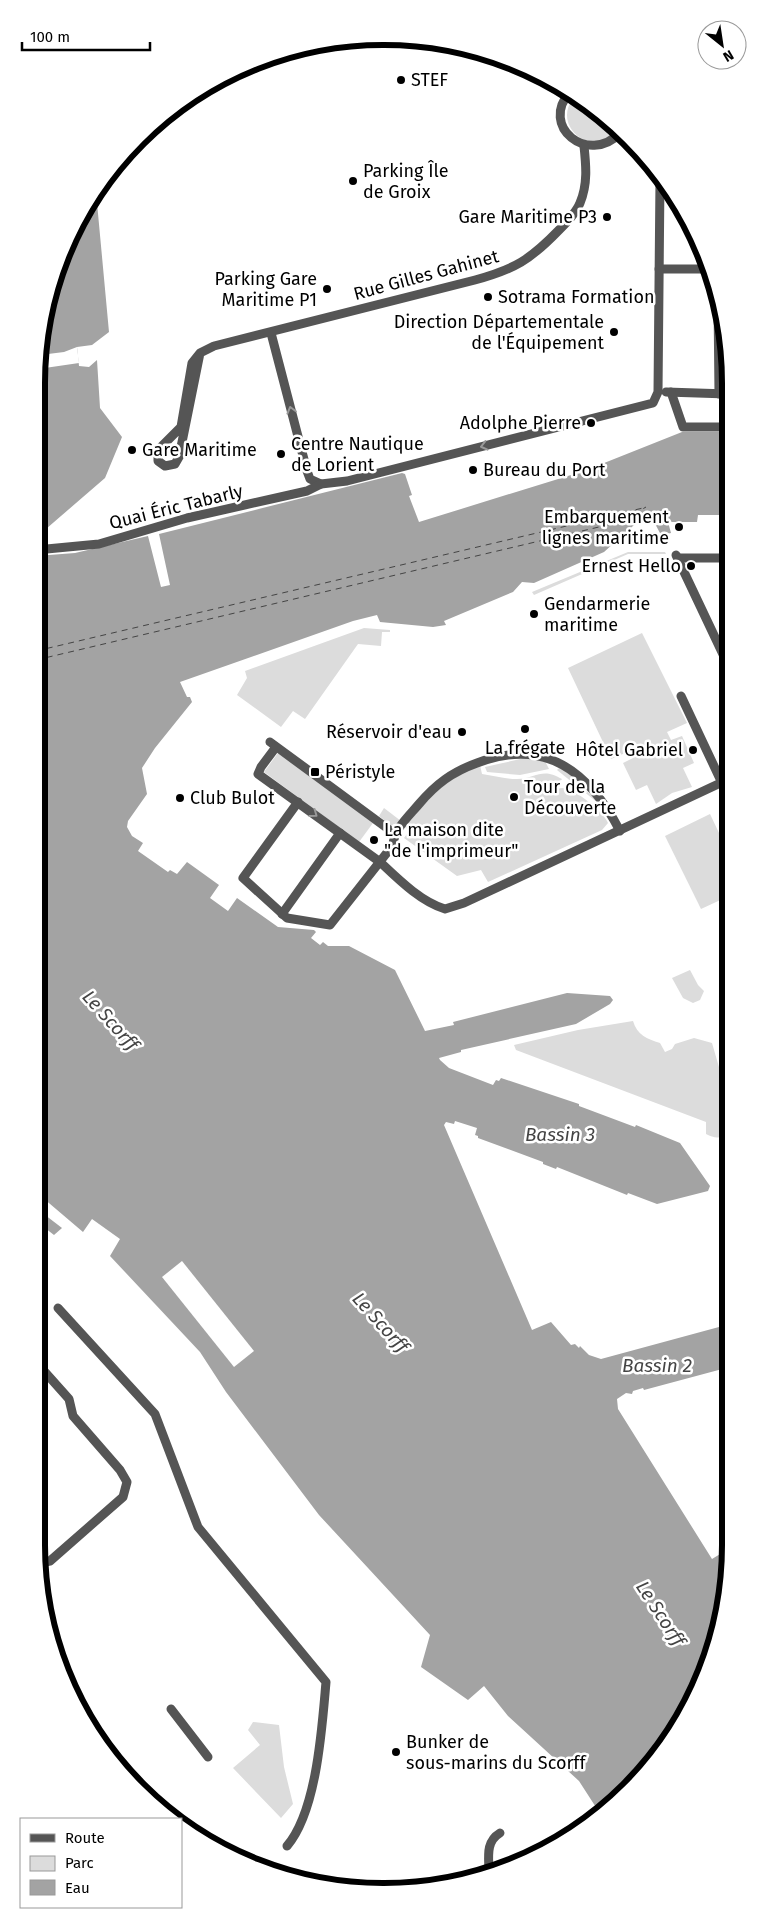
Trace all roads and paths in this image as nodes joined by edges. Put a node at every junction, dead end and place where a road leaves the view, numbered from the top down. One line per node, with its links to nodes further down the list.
1 (566, 98): 3 (street)
2 (615, 137): 3 (street)
3 (584, 146): 7 (street, Rue Gilles Gahinet)
4 (660, 188): 5 (street)
5 (659, 269): 6 (street); 9 (street)
6 (702, 269)
7 (271, 333): 8 (street, Rue Gilles Gahinet); 13 (street, one-way to 7)
8 (200, 353): 8 (street)
9 (658, 392): 10 (street); 13 (street, Quai Éric Tabarly, one-way to 13)
10 (671, 392): 11 (street); 12 (street)
11 (722, 394)
12 (722, 427)
13 (321, 484): 14 (street, Quai Éric Tabarly)
14 (45, 549)
15 (722, 558): 16 (street)
16 (722, 650)
17 (681, 696): 18 (street)
18 (722, 775)
19 (722, 782): 21 (street)
20 (298, 802): 22 (street, one-way to 22); 23 (street); 25 (street)
21 (620, 831): 23 (street); 24 (street)
22 (340, 833): 24 (street); 25 (street)
23 (395, 834): 24 (street)
24 (380, 862): 25 (street)
25 (282, 914)
26 (58, 1308): 32 (street)
27 (45, 1372): 28 (street)
28 (45, 1562)
29 (171, 1709): 30 (street)
30 (208, 1757)
31 (500, 1833): 33 (street)
32 (287, 1846)
33 (490, 1866)

